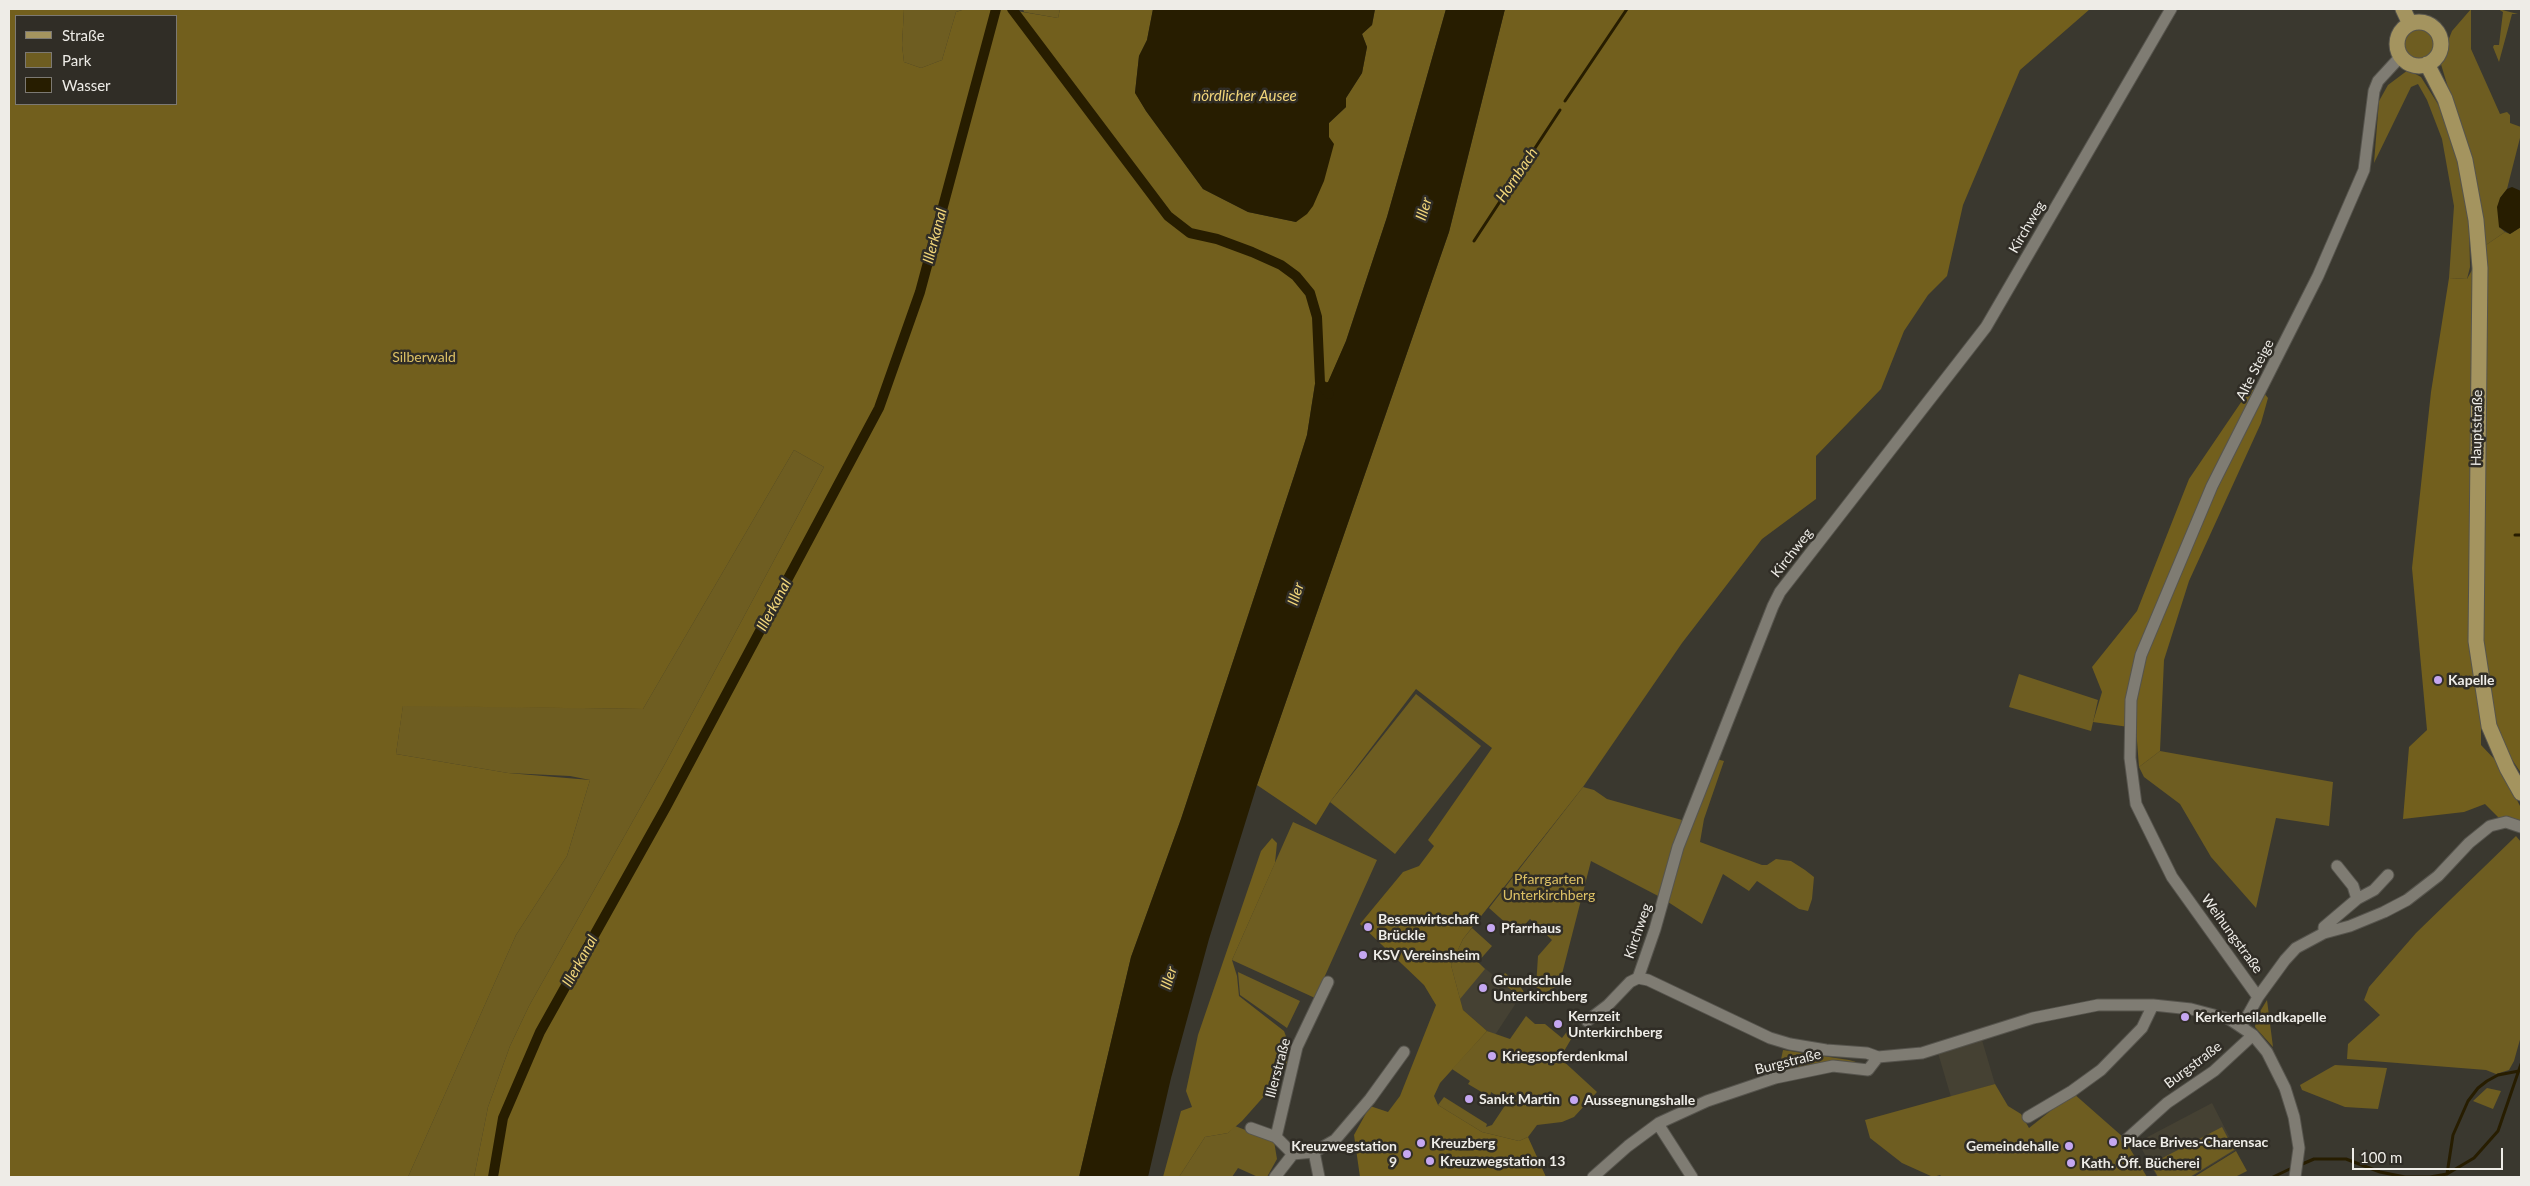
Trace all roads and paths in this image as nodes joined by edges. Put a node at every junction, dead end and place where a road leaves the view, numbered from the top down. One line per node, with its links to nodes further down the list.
1 (2171, 9): 13 (street, Kirchweg)
2 (2403, 9): 3 (main road)
3 (2410, 24): 4 (main road); 5 (main road)
4 (2401, 56): 5 (main road); 6 (street, Alte Steige)
5 (2427, 64): 7 (main road, Hauptstraße)
6 (2132, 700): 15 (street, Weihungstraße)
7 (2521, 793)
8 (2521, 827): 12 (street)
9 (2338, 866): 11 (street)
10 (2388, 874): 11 (street)
11 (2357, 899): 12 (street)
12 (2324, 933): 15 (street)
13 (1638, 978): 17 (street, Kirchweg); 21 (street, Kirchweg)
14 (1328, 982): 25 (street, Illerstraße)
15 (2258, 997): 18 (street)
16 (2153, 1004): 18 (street, Burgstraße); 21 (street, Burgstraße); 22 (street)
17 (1587, 1021)
18 (2242, 1026): 19 (street)
19 (2253, 1035): 26 (street, Burgstraße); 33 (street)
20 (1404, 1052): 27 (street)
21 (1878, 1057): 23 (street, Burgstraße)
22 (2028, 1117)
23 (1660, 1126): 31 (street, Burgstraße); 32 (street)
24 (1251, 1128): 25 (street)
25 (1276, 1137): 28 (street)
26 (2127, 1139)
27 (1314, 1152): 28 (street); 30 (street)
28 (1293, 1154): 29 (street)
29 (1275, 1177)
30 (1319, 1177)
31 (1592, 1177)
32 (1692, 1177)
33 (2295, 1177)

